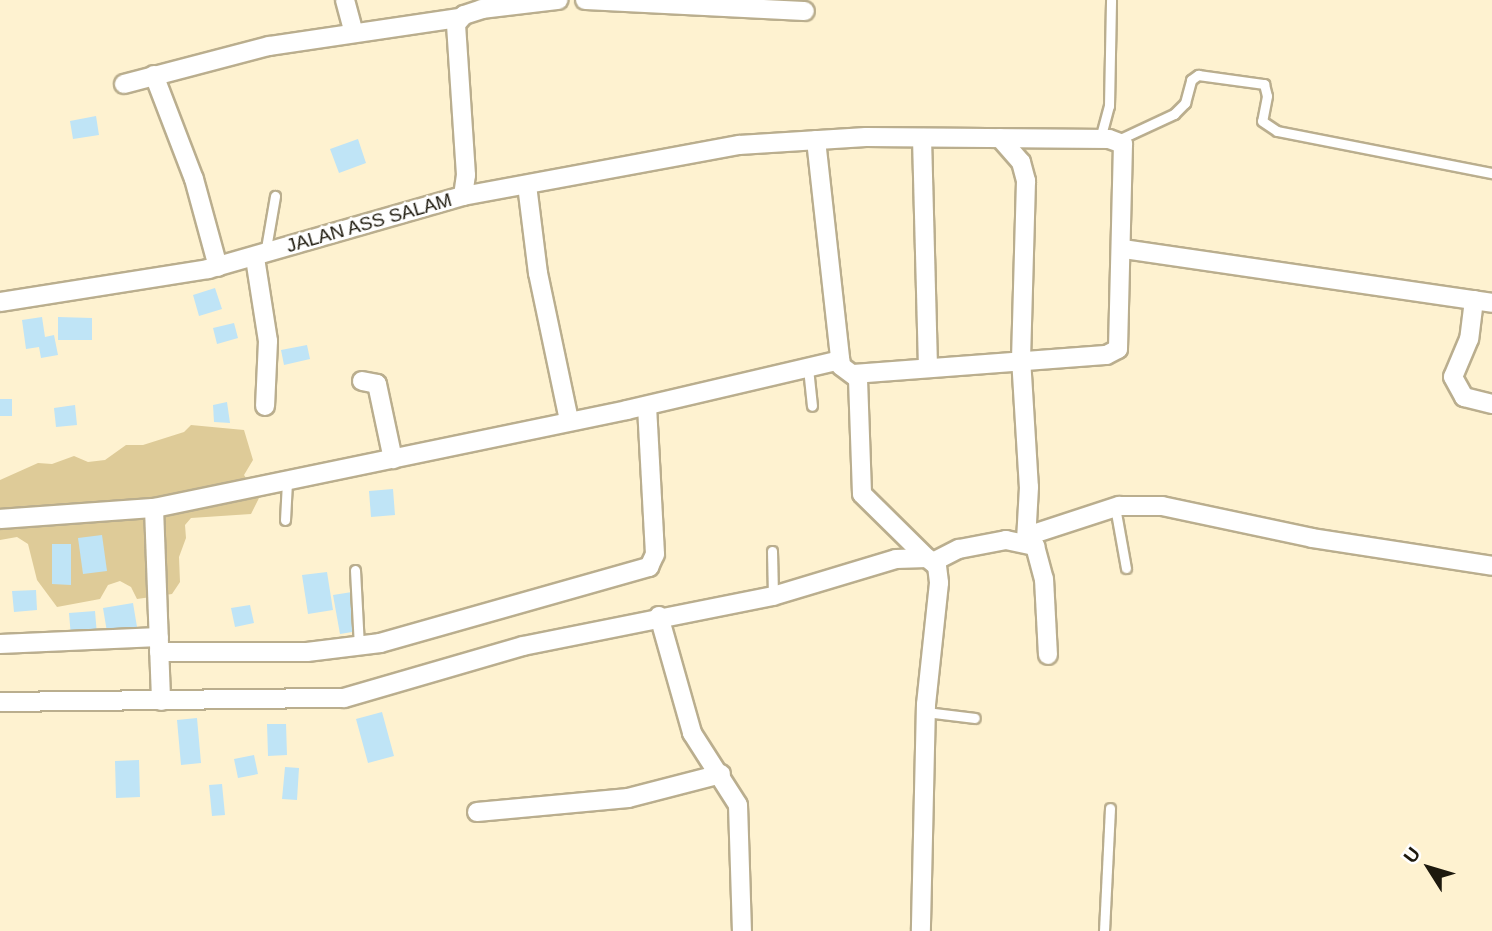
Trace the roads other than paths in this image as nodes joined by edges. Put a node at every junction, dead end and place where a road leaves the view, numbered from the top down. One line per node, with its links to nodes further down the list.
1 (345, 0): 8 (street)
2 (558, 0): 7 (street)
3 (585, 0): 5 (street)
4 (1111, 0): 14 (lane)
5 (757, 4): 6 (street)
6 (805, 11)
7 (459, 18): 8 (street); 18 (street, JALAN ASS SALAM)
8 (354, 33): 9 (street)
9 (154, 75): 10 (street); 21 (street)
10 (124, 84)
11 (922, 138): 12 (street); 13 (street); 26 (street)
12 (1000, 138): 14 (street); 24 (street)
13 (816, 139): 16 (street); 25 (street)
14 (1109, 139): 15 (lane); 19 (street)
15 (1492, 173)
16 (527, 185): 18 (street); 34 (street)
17 (275, 196): 20 (lane)
18 (463, 196): 20 (street, JALAN ASS SALAM)
19 (1123, 249): 23 (street); 24 (street)
20 (260, 256): 21 (street, JALAN ASS SALAM); 31 (street)
21 (218, 267): 22 (street, JALAN ASS SALAM)
22 (0, 302)
23 (1483, 302): 30 (street)
24 (1021, 358): 26 (street); 41 (street)
25 (841, 360): 27 (street); 28 (street)
26 (928, 367): 28 (street)
27 (808, 368): 32 (street); 33 (lane)
28 (856, 374): 43 (street)
29 (362, 381): 35 (street)
30 (1492, 404)
31 (265, 406)
32 (647, 406): 34 (street); 51 (street)
33 (812, 406)
34 (569, 420): 35 (street)
35 (393, 459): 36 (street)
36 (287, 481): 38 (street); 40 (lane)
37 (1115, 507): 41 (street); 44 (street); 45 (lane)
38 (154, 508): 39 (street); 50 (street)
39 (0, 519)
40 (285, 520)
41 (1026, 538): 43 (street); 52 (street)
42 (772, 551): 47 (lane)
43 (930, 560): 47 (street); 55 (street)
44 (1492, 566)
45 (1126, 568)
46 (355, 570): 51 (lane)
47 (773, 596): 48 (street)
48 (659, 616): 53 (street); 57 (street)
49 (0, 644): 50 (street)
50 (159, 645): 51 (street); 53 (street)
51 (359, 646)
52 (1048, 655)
53 (161, 701): 54 (street)
54 (0, 702)
55 (926, 712): 56 (lane); 61 (street)
56 (975, 718)
57 (721, 774): 59 (street); 60 (street)
58 (1110, 808): 62 (lane)
59 (477, 812)
60 (742, 931)
61 (921, 931)
62 (1104, 931)

